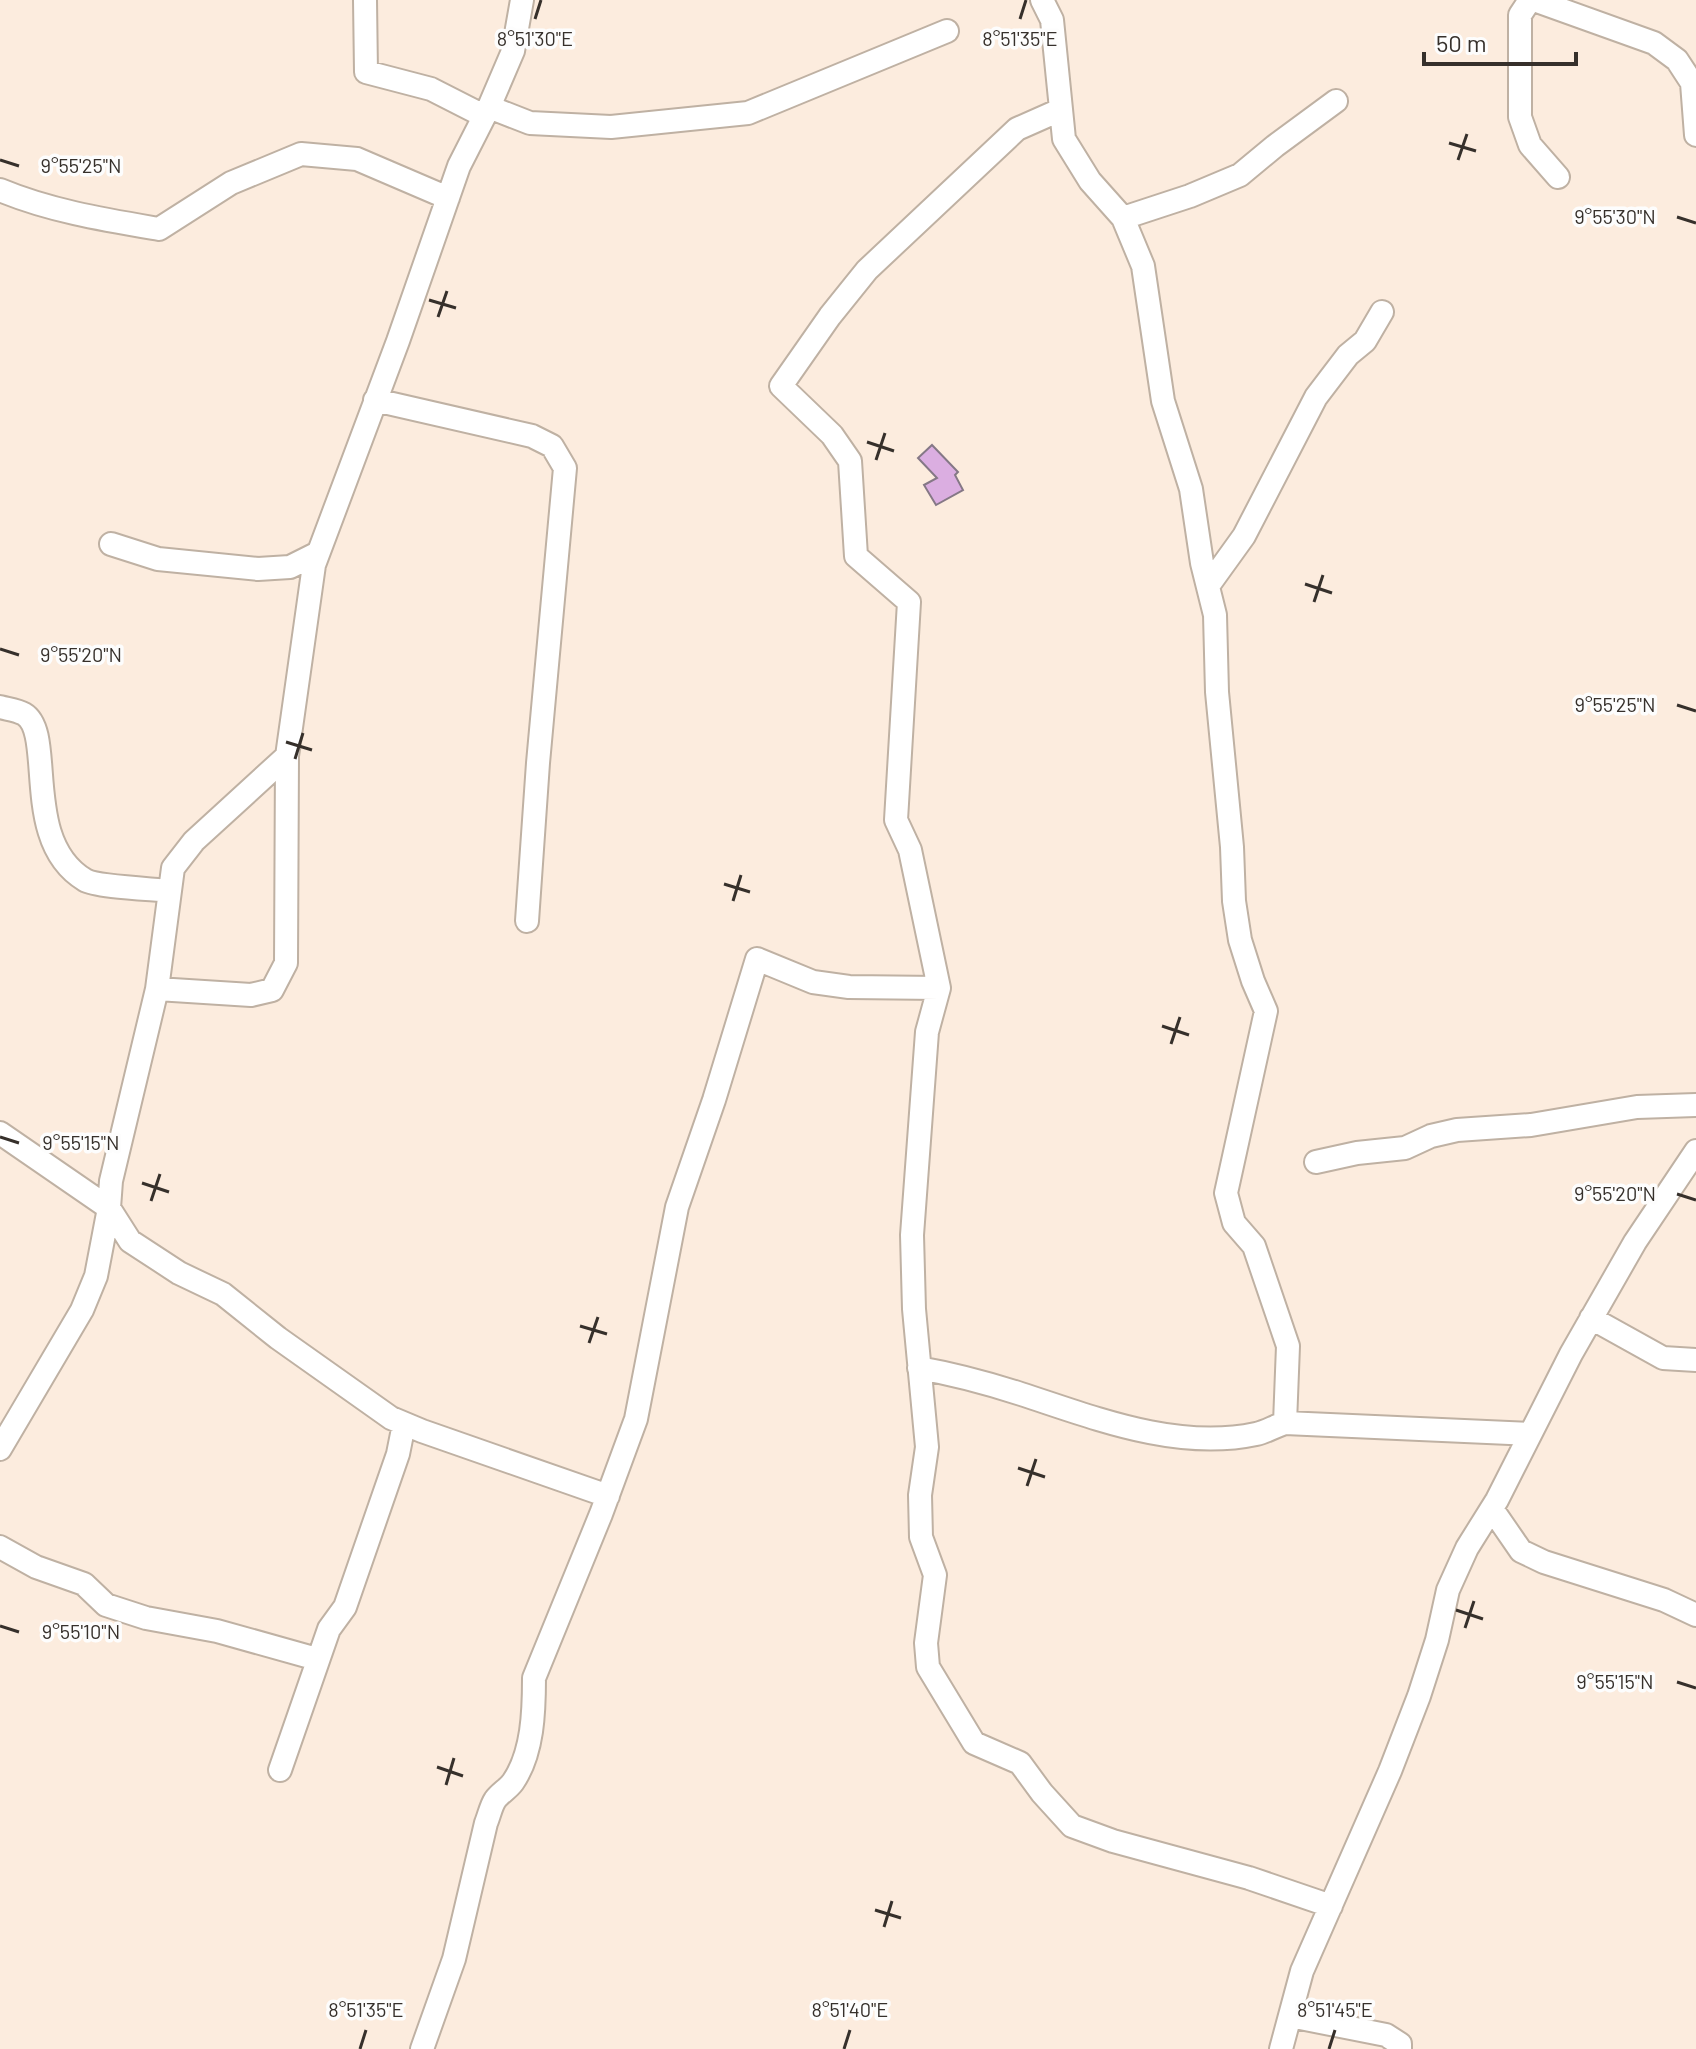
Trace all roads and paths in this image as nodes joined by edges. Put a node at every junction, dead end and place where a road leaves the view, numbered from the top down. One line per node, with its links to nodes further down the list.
1 (365, 0): 8 (street)
2 (522, 0): 8 (street)
3 (1042, 0): 7 (street)
4 (1532, 0): 9 (street); 10 (street)
5 (947, 31): 8 (street)
6 (1336, 101): 13 (street)
7 (1060, 110): 13 (street); 23 (street)
8 (487, 112): 12 (street)
9 (1696, 135)
10 (1558, 177)
11 (0, 190): 12 (street)
12 (448, 198): 15 (street)
13 (1123, 218): 18 (street)
14 (1382, 312): 18 (street)
15 (375, 400): 17 (street); 22 (street)
16 (111, 544): 17 (street)
17 (318, 553): 20 (street)
18 (1208, 586): 33 (street)
19 (0, 707): 21 (street)
20 (287, 756): 21 (street); 24 (street)
21 (170, 891): 24 (street)
22 (527, 921)
23 (939, 988): 32 (street); 37 (street)
24 (157, 989): 29 (street)
25 (1696, 1105): 28 (street)
26 (0, 1133): 29 (street)
27 (1696, 1151): 30 (street)
28 (1316, 1162)
29 (109, 1208): 34 (street); 36 (street)
30 (1591, 1318): 31 (street); 35 (street)
31 (1696, 1360)
32 (919, 1368): 33 (street); 43 (street)
33 (1285, 1423): 35 (street)
34 (404, 1424): 37 (street); 41 (street)
35 (1530, 1434): 38 (street)
36 (0, 1449)
37 (608, 1496): 45 (street)
38 (1492, 1509): 40 (street); 43 (street)
39 (0, 1547): 41 (street)
40 (1696, 1615)
41 (317, 1659): 42 (street)
42 (280, 1770)
43 (1331, 1906): 44 (street)
44 (1290, 2016): 46 (street); 47 (street)
45 (422, 2049)
46 (1281, 2049)
47 (1400, 2049)

